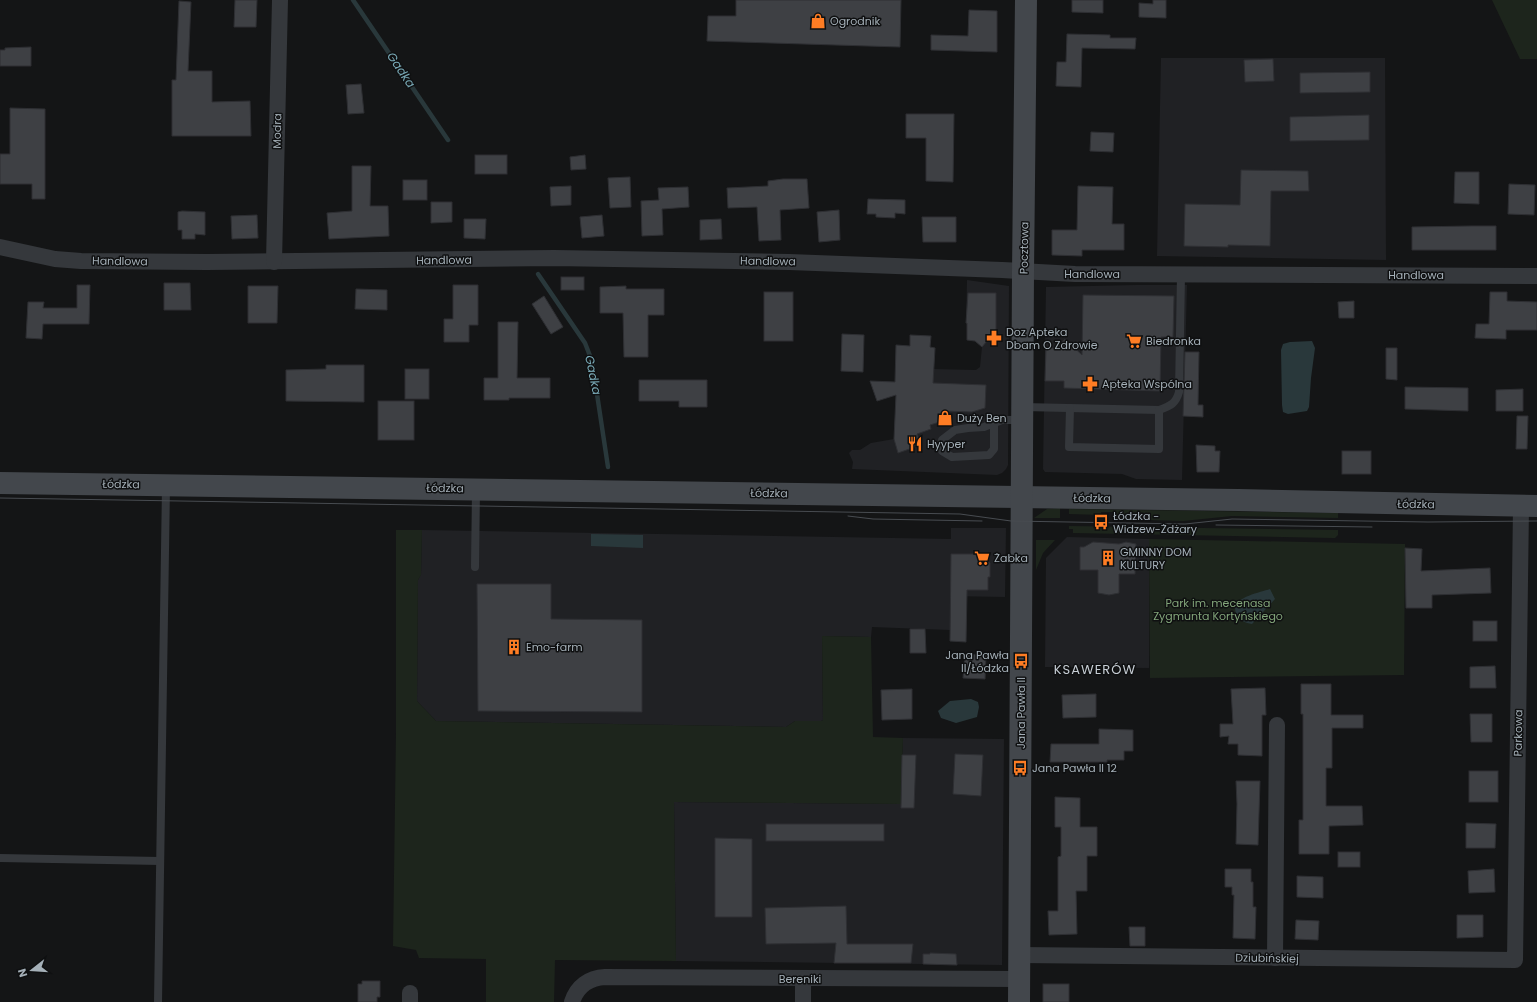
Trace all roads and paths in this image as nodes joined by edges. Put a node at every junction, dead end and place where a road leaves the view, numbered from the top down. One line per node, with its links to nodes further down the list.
1 (280, 0): 4 (street, Modra)
2 (1026, 0): 5 (main road, Pocztowa)
3 (0, 247): 4 (street, Handlowa)
4 (274, 262): 5 (street, Handlowa)
5 (1023, 272): 6 (street, Handlowa); 10 (main road, Pocztowa)
6 (1181, 274): 7 (street, Handlowa); 9 (lane)
7 (1537, 276)
8 (1070, 408): 9 (lane); 9 (lane); 10 (lane)
9 (1159, 410)
10 (1023, 414): 11 (lane); 15 (main road, Pocztowa)
11 (994, 422): 11 (lane)
12 (0, 483): 13 (main road, Łódzka)
13 (166, 485): 14 (main road, Łódzka); 20 (lane)
14 (476, 489): 15 (main road, Łódzka); 17 (lane)
15 (1022, 497): 16 (main road, Łódzka); 21 (main road, Jana Pawła II)
16 (1529, 506): 23 (street, Parkowa)
17 (475, 567)
18 (1277, 725): 22 (street)
19 (0, 858): 20 (lane)
20 (160, 861): 26 (lane)
21 (1020, 955): 22 (street, Dziubińskiej); 25 (main road, Jana Pawła II)
22 (1275, 958): 23 (street, Dziubińskiej)
23 (1515, 960)
24 (803, 979): 25 (street, Bereniki); 27 (street, Bereniki); 28 (street)
25 (1020, 979): 29 (main road, Jana Pawła II)
26 (158, 1002)
27 (572, 1002)
28 (803, 1002)
29 (1019, 1002)

